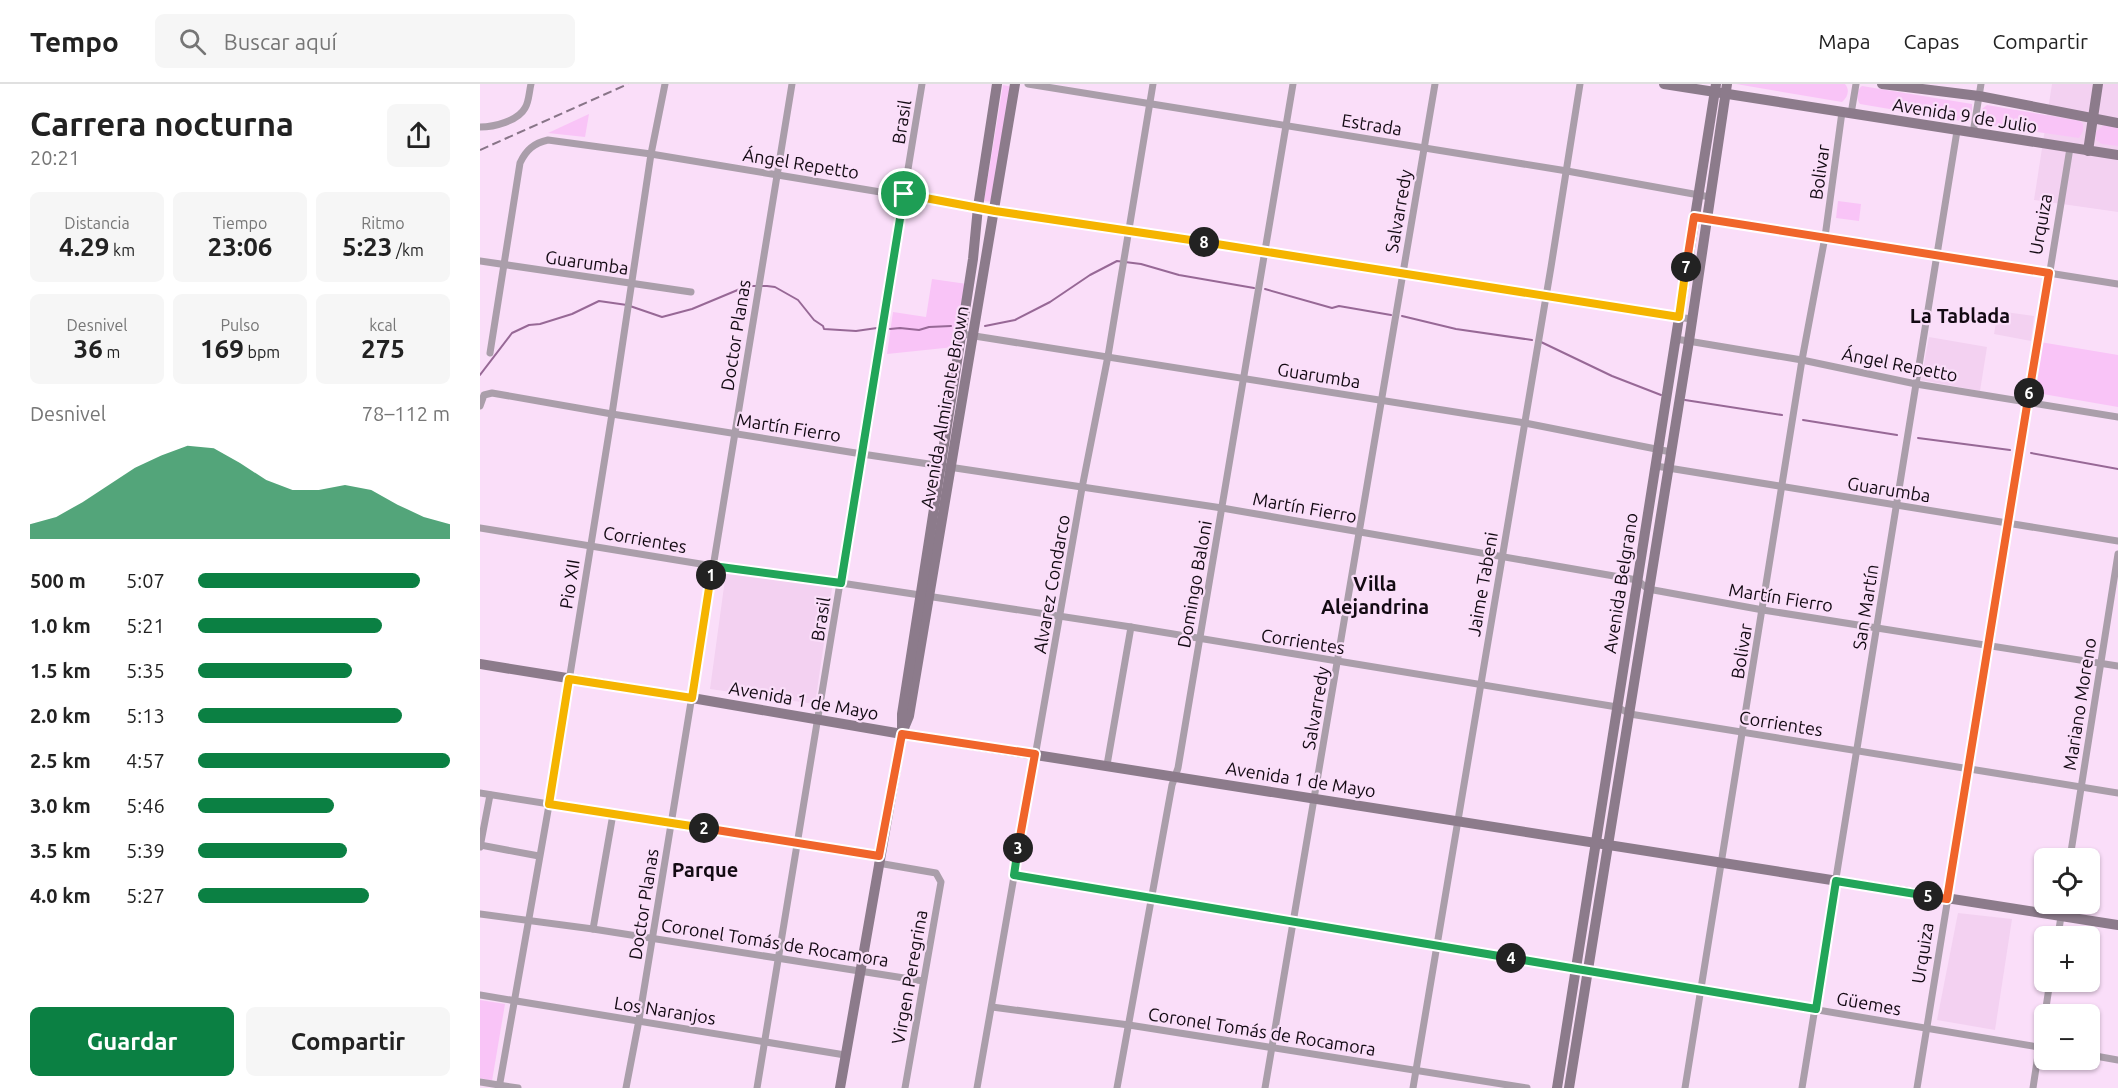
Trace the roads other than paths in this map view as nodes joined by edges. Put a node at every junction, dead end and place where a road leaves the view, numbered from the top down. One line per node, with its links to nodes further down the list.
1 (531, 84): 24 (street)
2 (665, 84): 30 (street, Pio XII)
3 (792, 84): 33 (street, Doctor Planas)
4 (922, 84): 34 (street, Brasil)
5 (997, 84): 37 (main road, Avenida Almirante Brown)
6 (1016, 84): 38 (main road, Avenida Almirante Brown)
7 (1028, 84): 19 (street, Estrada)
8 (1153, 84): 19 (street, Alvarez Condarco)
9 (1293, 84): 23 (street, Domingo Baloni)
10 (1435, 84): 27 (street, Salvarredy)
11 (1580, 84): 32 (street, Jaime Tabeni)
12 (1664, 84): 17 (main road, Avenida 9 de Julio)
13 (1856, 84): 20 (street, Bolivar)
14 (1882, 84): 18 (main road, Avenida 9 de Julio)
15 (1981, 84): 18 (street)
16 (2098, 84): 21 (main road)
17 (1721, 88): 20 (main road, Avenida 9 de Julio); 35 (main road, Avenida Belgrano); 36 (main road, Avenida Belgrano)
18 (1979, 96): 21 (main road, Avenida 9 de Julio); 26 (street)
19 (1150, 104): 23 (street, Estrada); 41 (street, Alvarez Condarco)
20 (1846, 113): 25 (main road, Avenida 9 de Julio); 42 (street, Bolivar)
21 (2092, 119): 22 (main road, Avenida 9 de Julio); 29 (main road)
22 (2118, 123)
23 (1287, 125): 27 (street, Estrada); 43 (street, Domingo Baloni)
24 (480, 127)
25 (1957, 131): 26 (main road, Avenida 9 de Julio); 44 (street, San Martín)
26 (1973, 133): 28 (main road, Avenida 9 de Julio)
27 (1424, 148): 32 (street, Estrada); 47 (street, Salvarredy)
28 (2070, 148): 29 (main road, Avenida 9 de Julio); 48 (street, Urquiza)
29 (2088, 151): 31 (main road, Avenida 9 de Julio)
30 (651, 154): 33 (street, Ángel Repetto); 46 (street, Ángel Repetto); 49 (street, Pio XII)
31 (2118, 155)
32 (1567, 171): 35 (street, Estrada); 52 (street, Jaime Tabeni)
33 (777, 174): 34 (street, Ángel Repetto); 69 (street, Doctor Planas)
34 (904, 194): 37 (street, Ángel Repetto); 72 (street, Brasil)
35 (1698, 194): 36 (street, Estrada); 39 (main road, Avenida Belgrano)
36 (1710, 197): 40 (main road, Avenida Belgrano)
37 (978, 207): 38 (street, Ángel Repetto); 55 (main road, Avenida Almirante Brown)
38 (995, 211): 41 (street, Ángel Repetto); 55 (main road, Avenida Almirante Brown)
39 (1694, 217): 40 (street); 53 (main road, Avenida Belgrano)
40 (1707, 218): 42 (street); 54 (main road, Avenida Belgrano)
41 (1129, 230): 43 (street, Ángel Repetto); 59 (street, Alvarez Condarco)
42 (1825, 237): 44 (street); 60 (street, Bolivar)
43 (1265, 252): 47 (street, Ángel Repetto); 61 (street, Domingo Baloni)
44 (1937, 255): 48 (street); 62 (street, San Martín)
45 (480, 261): 46 (street, Guarumba)
46 (503, 265): 49 (street, Guarumba); 58 (street)
47 (1403, 273): 52 (street, Ángel Repetto); 63 (street, Salvarredy)
48 (2049, 273): 50 (street); 64 (street, Urquiza)
49 (630, 283): 51 (street, Guarumba); 66 (street, Pio XII)
50 (2118, 284)
51 (691, 292)
52 (1546, 296): 53 (street, Ángel Repetto); 68 (street, Jaime Tabeni)
53 (1679, 317): 54 (street, Ángel Repetto); 56 (main road, Avenida Belgrano)
54 (1691, 319): 57 (main road, Avenida Belgrano)
55 (967, 334): 59 (street, Guarumba); 74 (main road, Avenida Almirante Brown)
56 (1676, 339): 57 (street, Ángel Repetto); 70 (main road, Avenida Belgrano)
57 (1689, 341): 60 (street, Ángel Repetto); 71 (main road, Avenida Belgrano)
58 (490, 353)
59 (1108, 356): 61 (street, Guarumba); 77 (street, Alvarez Condarco)
60 (1802, 360): 62 (street, Ángel Repetto); 76 (street, Bolivar)
61 (1244, 378): 63 (street, Guarumba); 79 (street, Domingo Baloni)
62 (1916, 384): 64 (street, Ángel Repetto); 78 (street, San Martín)
63 (1382, 400): 68 (street, Guarumba); 82 (street, Salvarredy)
64 (2028, 402): 67 (street, Ángel Repetto); 80 (street, Urquiza)
65 (480, 406): 66 (street, Martín Fierro)
66 (612, 414): 69 (street, Martín Fierro); 84 (street, Pio XII)
67 (2118, 417)
68 (1525, 423): 70 (street, Guarumba); 86 (street, Jaime Tabeni)
69 (735, 434): 72 (street, Martín Fierro); 87 (street, Doctor Planas)
70 (1659, 450): 71 (street, Guarumba); 73 (main road, Avenida Belgrano)
71 (1671, 452): 75 (main road, Avenida Belgrano)
72 (862, 454): 74 (street, Martín Fierro); 89 (street, Brasil)
73 (1656, 466): 75 (street, Guarumba); 88 (main road, Avenida Belgrano)
74 (945, 467): 77 (street, Martín Fierro); 91 (main road, Avenida Almirante Brown)
75 (1669, 468): 76 (street, Guarumba); 90 (main road, Avenida Belgrano)
76 (1783, 487): 78 (street, Guarumba); 92 (street, Bolivar)
77 (1082, 488): 79 (street, Martín Fierro); 93 (street, Alvarez Condarco)
78 (1897, 505): 80 (street, Guarumba); 95 (street, San Martín)
79 (1222, 508): 82 (street, Martín Fierro); 96 (street, Domingo Baloni)
80 (2008, 523): 83 (street, Guarumba); 97 (street, Urquiza)
81 (480, 528): 84 (street, Corrientes)
82 (1360, 532): 86 (street, Martín Fierro); 98 (street, Salvarredy)
83 (2118, 541)
84 (590, 545): 87 (street, Corrientes); 102 (street, Pio XII)
85 (2118, 554): 99 (street, Mariano Moreno)
86 (1502, 557): 88 (street, Martín Fierro); 103 (street, Jaime Tabeni)
87 (713, 566): 89 (street, Corrientes); 104 (street, Doctor Planas)
88 (1637, 580): 90 (street, Martín Fierro); 105 (main road, Avenida Belgrano)
89 (841, 583): 91 (street, Corrientes); 107 (street, Brasil)
90 (1648, 589): 92 (street, Martín Fierro); 106 (main road, Avenida Belgrano)
91 (925, 596): 93 (street, Corrientes); 109 (main road, Avenida Almirante Brown)
92 (1763, 610): 95 (street, Martín Fierro); 108 (street, Bolivar)
93 (1061, 617): 94 (street, Corrientes); 111 (street, Alvarez Condarco)
94 (1131, 627): 96 (street, Corrientes); 112 (street)
95 (1877, 628): 97 (street, Martín Fierro); 110 (street, San Martín)
96 (1200, 639): 98 (street, Corrientes); 114 (street, Domingo Baloni)
97 (1988, 645): 99 (street, Martín Fierro); 113 (street, Urquiza)
98 (1338, 662): 103 (street, Corrientes); 119 (street, Salvarredy)
99 (2101, 663): 101 (street, Martín Fierro); 115 (street, Mariano Moreno)
100 (480, 664): 102 (main road, Avenida 1 de Mayo)
101 (2118, 666)
102 (569, 679): 104 (main road, Avenida 1 de Mayo); 120 (street, Pio XII)
103 (1480, 684): 105 (street, Corrientes); 122 (street, Jaime Tabeni)
104 (692, 698): 107 (main road, Avenida 1 de Mayo); 123 (street, Doctor Planas)
105 (1617, 707): 106 (street, Corrientes); 125 (main road, Avenida Belgrano)
106 (1630, 714): 108 (street, Corrientes); 126 (main road, Avenida Belgrano)
107 (818, 719): 109 (main road, Avenida 1 de Mayo); 124 (street, Brasil)
108 (1742, 732): 110 (street, Corrientes); 131 (street, Bolivar)
109 (902, 734): 111 (main road, Avenida 1 de Mayo); 130 (main road, Avenida Almirante Brown)
110 (1857, 751): 113 (street, Corrientes); 133 (street, San Martín)
111 (1035, 754): 112 (main road, Avenida 1 de Mayo); 132 (street, Alvarez Condarco)
112 (1107, 765): 114 (main road, Avenida 1 de Mayo)
113 (1968, 769): 115 (street, Corrientes); 135 (street, Urquiza)
114 (1175, 777): 119 (main road, Avenida 1 de Mayo); 134 (street, Domingo Baloni)
115 (2081, 787): 117 (street, Corrientes); 128 (street, Mariano Moreno)
116 (480, 793): 118 (street)
117 (2118, 793)
118 (490, 795): 120 (street); 127 (street)
119 (1314, 798): 122 (main road, Avenida 1 de Mayo); 140 (street, Salvarredy)
120 (549, 804): 121 (street); 129 (street, Pio XII)
121 (613, 814): 123 (street); 143 (street)
122 (1458, 820): 125 (main road, Avenida 1 de Mayo); 145 (street, Jaime Tabeni)
123 (671, 822): 124 (street); 144 (street, Doctor Planas)
124 (798, 843): 130 (street); 146 (street, Brasil)
125 (1596, 843): 126 (main road, Avenida 1 de Mayo); 147 (main road, Avenida Belgrano)
126 (1608, 844): 131 (main road, Avenida 1 de Mayo); 149 (main road, Avenida Belgrano)
127 (480, 846): 129 (street)
128 (2072, 848)
129 (539, 856): 139 (street, Pio XII)
130 (879, 859): 148 (main road, Avenida Almirante Brown); 150 (street, Virgen Peregrina)
131 (1721, 863): 133 (main road, Avenida 1 de Mayo); 151 (street, Bolivar)
132 (1014, 875): 134 (street, Güemes); 154 (street, Alvarez Condarco)
133 (1836, 881): 135 (main road, Avenida 1 de Mayo); 155 (street, San Martín)
134 (1151, 898): 140 (street, Güemes); 157 (street, Domingo Baloni)
135 (1947, 899): 138 (main road, Avenida 1 de Mayo); 158 (street, Urquiza)
136 (480, 914): 139 (street, Coronel Tomás de Rocamora)
137 (2061, 914): 138 (street)
138 (2061, 917): 141 (main road, Avenida 1 de Mayo); 142 (street)
139 (528, 920): 143 (street, Coronel Tomás de Rocamora); 153 (street, Pio XII)
140 (1293, 922): 145 (street, Güemes); 161 (street, Salvarredy)
141 (2118, 925)
142 (2060, 926)
143 (593, 929): 144 (street, Coronel Tomás de Rocamora)
144 (652, 938): 146 (street, Coronel Tomás de Rocamora); 156 (street, Doctor Planas)
145 (1437, 946): 147 (street, Güemes); 165 (street, Jaime Tabeni)
146 (779, 958): 148 (street, Coronel Tomás de Rocamora); 159 (street, Brasil)
147 (1576, 969): 149 (street, Güemes); 179 (main road, Avenida Belgrano)
148 (860, 971): 150 (street, Coronel Tomás de Rocamora); 162 (main road, Avenida Almirante Brown)
149 (1588, 971): 151 (street, Güemes); 180 (main road, Avenida Belgrano)
150 (923, 981): 173 (street, Virgen Peregrina)
151 (1700, 990): 155 (street, Güemes); 181 (street, Bolivar)
152 (480, 995): 153 (street, Los Naranjos)
153 (514, 1001): 156 (street, Los Naranjos); 168 (street, Pio XII)
154 (992, 1007): 157 (street, Coronel Tomás de Rocamora); 174 (street, Alvarez Condarco)
155 (1816, 1009): 158 (street, Güemes); 182 (street, San Martín)
156 (639, 1020): 159 (street, Los Naranjos); 170 (street, Doctor Planas)
157 (1129, 1025): 161 (street, Coronel Tomás de Rocamora); 175 (street, Domingo Baloni)
158 (1926, 1028): 160 (street, Güemes); 183 (street, Urquiza)
159 (765, 1042): 162 (street, Los Naranjos); 171 (street, Brasil)
160 (2034, 1046)
161 (1272, 1047): 165 (street, Coronel Tomás de Rocamora); 176 (street, Salvarredy)
162 (845, 1055): 172 (main road, Avenida Almirante Brown)
163 (2100, 1057): 164 (street)
164 (2118, 1060)
165 (1416, 1070): 177 (street, Jaime Tabeni); 178 (street, Coronel Tomás de Rocamora)
166 (2038, 1070): 184 (street)
167 (480, 1082): 168 (street)
168 (499, 1086): 169 (street)
169 (518, 1088)
170 (626, 1088)
171 (757, 1088)
172 (840, 1088)
173 (905, 1088)
174 (977, 1088)
175 (1117, 1088)
176 (1265, 1088)
177 (1413, 1088)
178 (1527, 1088)
179 (1557, 1088)
180 (1569, 1088)
181 (1685, 1088)
182 (1802, 1088)
183 (1917, 1088)
184 (2034, 1088)

